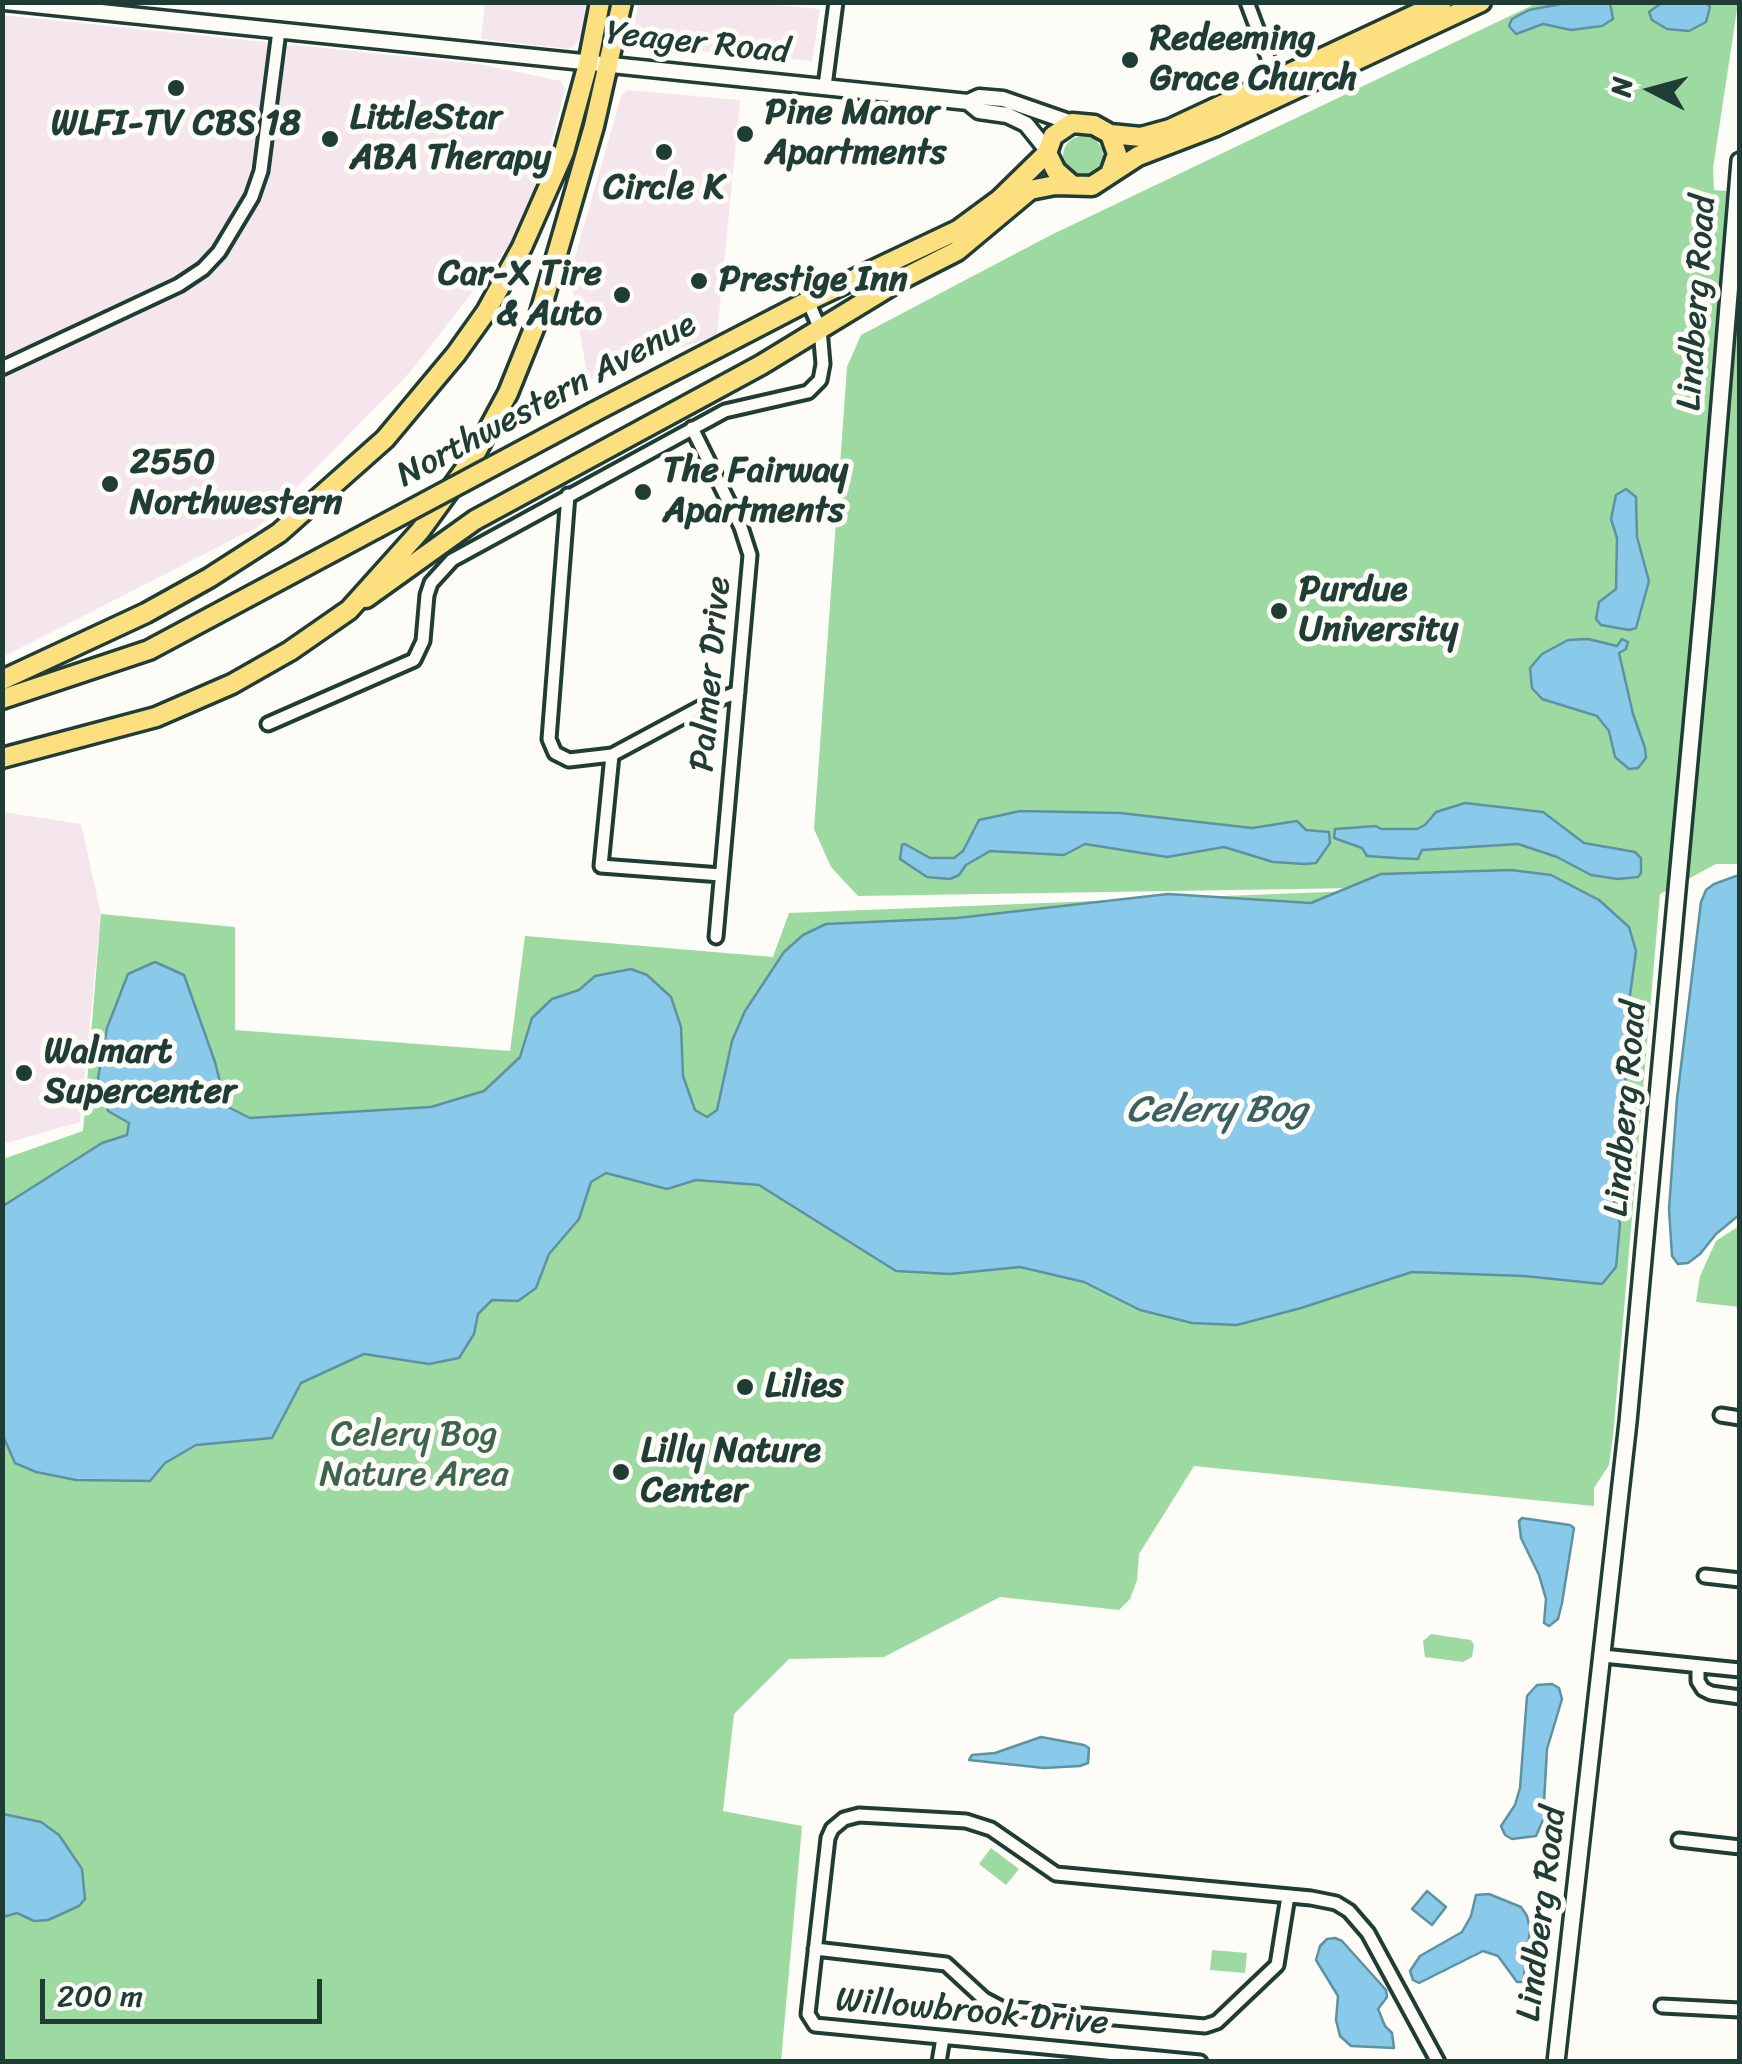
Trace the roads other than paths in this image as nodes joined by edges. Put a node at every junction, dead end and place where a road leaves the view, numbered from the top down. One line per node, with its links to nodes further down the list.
1 (5, 2): 8 (street, Yeager Road)
2 (600, 2): 10 (main road)
3 (622, 2): 11 (main road)
4 (836, 2): 12 (street)
5 (1247, 2): 13 (street)
6 (1442, 2): 13 (main road)
7 (1474, 4): 13 (main road)
8 (124, 8): 9 (street, Yeager Road)
9 (279, 31): 10 (street, Yeager Road); 23 (street)
10 (588, 64): 11 (street, Yeager Road); 27 (main road)
11 (609, 66): 12 (street, Yeager Road); 26 (main road)
12 (825, 86): 14 (street, Yeager Road)
13 (1283, 86): 16 (main road); 19 (main road)
14 (968, 102): 15 (street, Yeager Road); 17 (street, Yeager Road)
15 (1072, 123): 16 (main road); 17 (main road)
16 (1110, 134): 19 (main road)
17 (1047, 151): 20 (main road); 21 (main road, Northwestern Avenue)
18 (1740, 161): 39 (main road, Lindberg Road)
19 (1110, 174): 20 (main road)
20 (1072, 185): 22 (main road, Northwestern Avenue)
21 (808, 301): 22 (street); 29 (main road, Northwestern Avenue, bridge)
22 (820, 329): 24 (street); 26 (main road, Northwestern Avenue)
23 (2, 368)
24 (692, 428): 25 (street); 28 (street, Palmer Drive)
25 (568, 494): 30 (street); 31 (street)
26 (349, 610): 32 (main road)
27 (2, 680)
28 (738, 692): 31 (street); 33 (street, Palmer Drive)
29 (2, 699)
30 (268, 724)
31 (612, 755): 33 (street)
32 (2, 758)
33 (721, 874): 34 (street, Palmer Drive)
34 (716, 936)
35 (1721, 1415): 36 (street)
36 (1740, 1418)
37 (1704, 1576): 38 (street)
38 (1740, 1580)
39 (1602, 1656): 40 (street); 53 (main road, Lindberg Road)
40 (1698, 1666): 41 (street); 42 (street)
41 (1740, 1670)
42 (1740, 1697)
43 (1678, 1840): 44 (street)
44 (1740, 1847)
45 (1288, 1896): 46 (street); 46 (street, Willowbrook Drive); 52 (street, Willowbrook Drive)
46 (815, 1950): 49 (street, Willowbrook Drive)
47 (1662, 2006): 48 (street)
48 (1740, 2010)
49 (943, 2038): 50 (street); 51 (street, Willowbrook Drive)
50 (938, 2062)
51 (1200, 2062)
52 (1438, 2062)
53 (1556, 2062)

